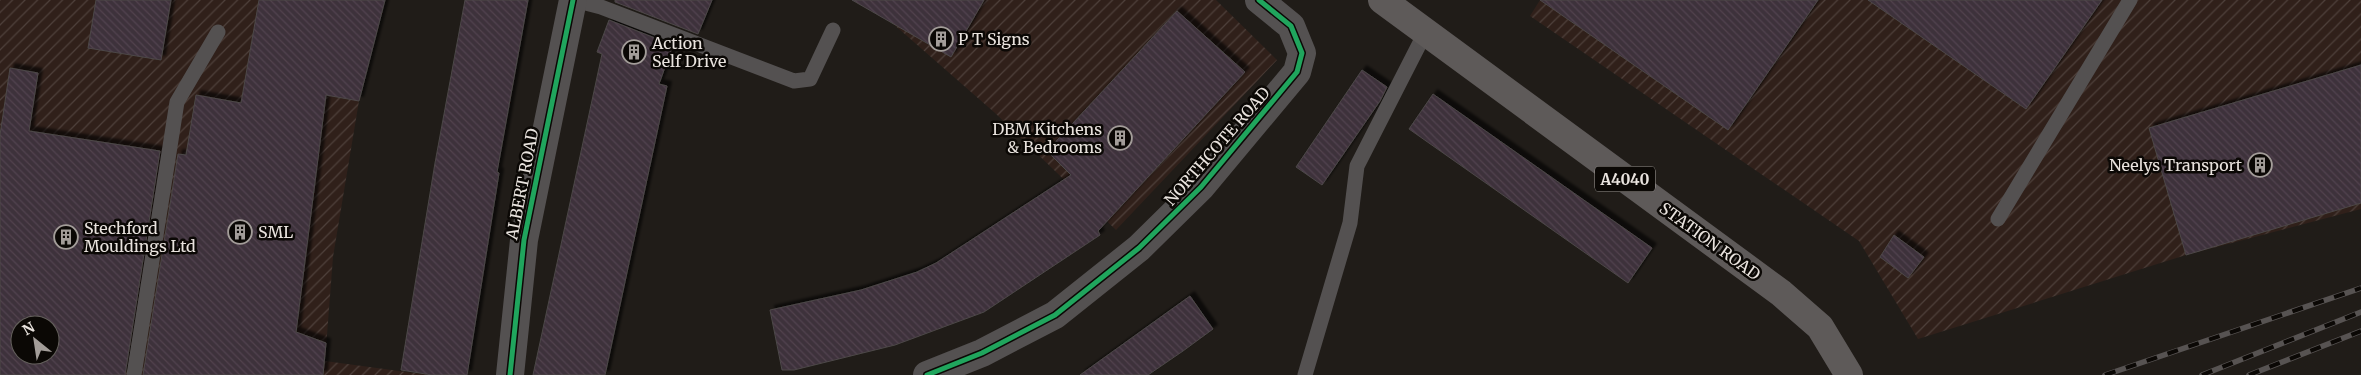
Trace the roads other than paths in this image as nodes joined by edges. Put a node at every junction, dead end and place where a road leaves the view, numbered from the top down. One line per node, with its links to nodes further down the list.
1 (574, 0): 5 (lane); 10 (street, ALBERT ROAD)
2 (1259, 0): 11 (street, NORTHCOTE ROAD)
3 (1382, 0): 7 (main road, STATION ROAD / A4040)
4 (2130, 0): 8 (lane)
5 (834, 30)
6 (218, 32): 9 (lane)
7 (1425, 33): 12 (lane); 13 (main road, STATION ROAD / A4040)
8 (1998, 219)
9 (134, 375)
10 (510, 375)
11 (927, 375)
12 (1306, 375)
13 (1849, 375)

